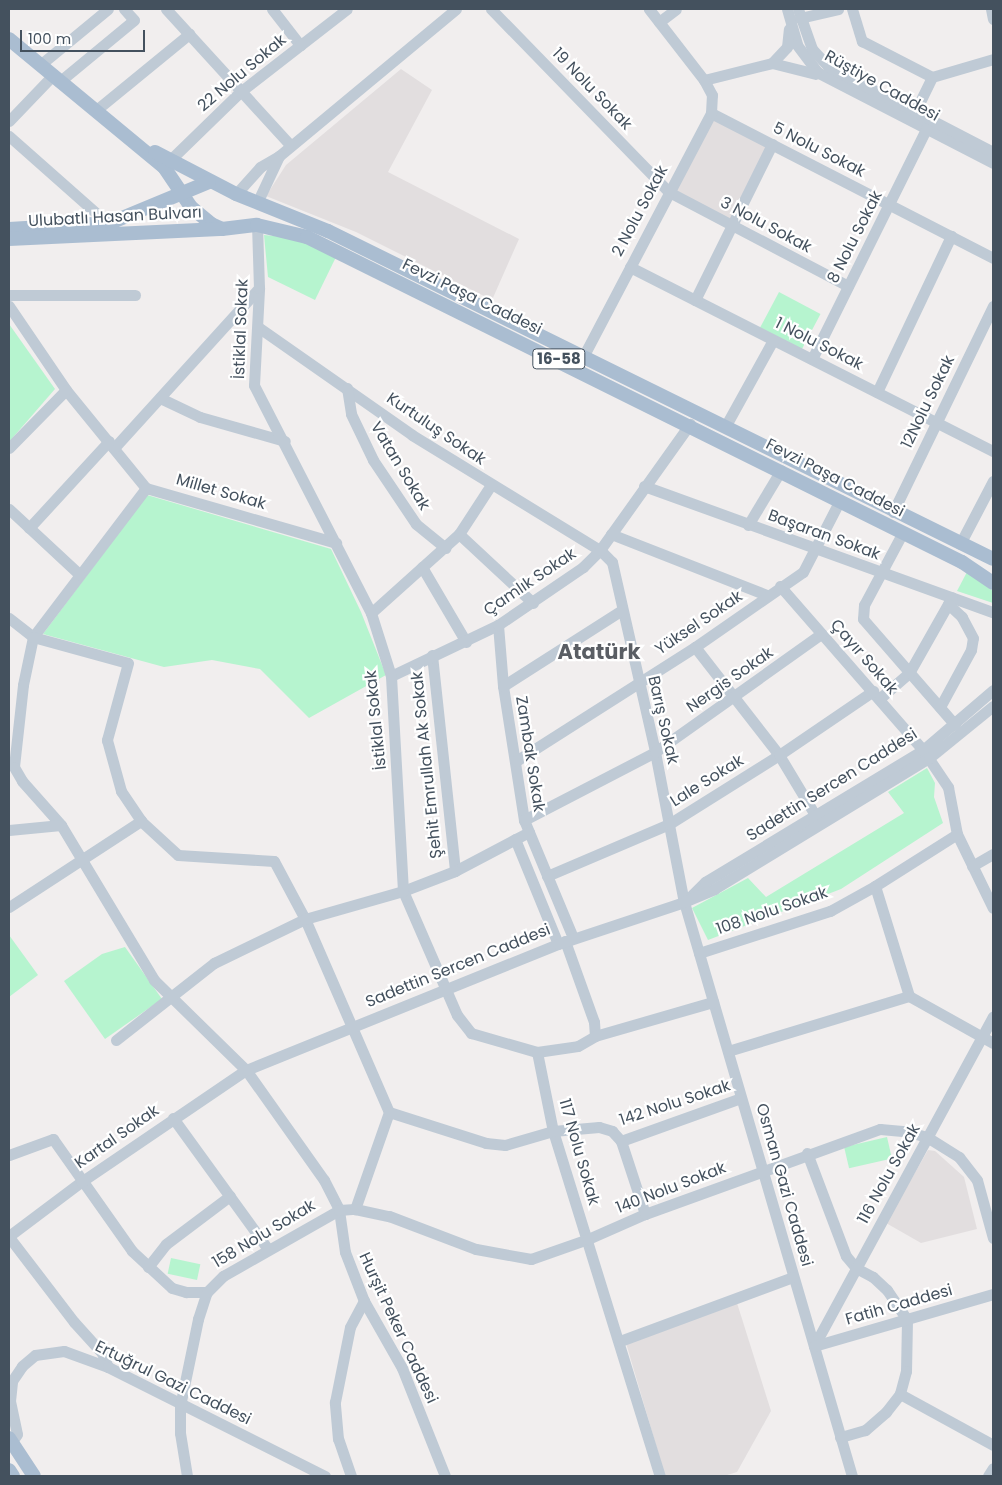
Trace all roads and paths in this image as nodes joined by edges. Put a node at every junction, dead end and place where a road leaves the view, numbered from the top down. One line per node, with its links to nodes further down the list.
1 (108, 9): 21 (street)
2 (124, 9): 23 (street)
3 (166, 9): 16 (street)
4 (272, 9): 18 (street)
5 (347, 9): 18 (street, 22 Nolu Sokak)
6 (456, 9): 34 (street)
7 (491, 9): 40 (street, 19 Nolu Sokak)
8 (650, 9): 15 (street)
9 (676, 9): 15 (street)
10 (838, 9): 13 (street)
11 (852, 9): 22 (street)
12 (991, 9): 14 (street)
13 (794, 13): 20 (street); 25 (street, Rüştiye Caddesi); 28 (street, Rüştiye Caddesi)
14 (993, 19)
15 (660, 22): 24 (street)
16 (189, 34): 26 (street); 27 (street)
17 (9, 39): 21 (main road, Fevzi Paşa Caddesi)
18 (300, 45): 26 (street, 22 Nolu Sokak)
19 (993, 60): 22 (street)
20 (772, 63): 24 (street); 25 (street)
21 (40, 65): 23 (main road, Fevzi Paşa Caddesi)
22 (932, 76): 28 (street)
23 (56, 79): 27 (main road, Fevzi Paşa Caddesi); 30 (street)
24 (704, 80): 29 (street)
25 (830, 80): 31 (street, Rüştiye Caddesi)
26 (240, 92): 34 (street); 37 (street, 22 Nolu Sokak)
27 (95, 111): 37 (main road, Fevzi Paşa Caddesi / 16-58)
28 (915, 112): 35 (street, Rüştiye Caddesi)
29 (711, 113): 33 (street, 5 Nolu Sokak); 40 (street, 2 Nolu Sokak)
30 (9, 121)
31 (926, 129): 38 (street, Rüştiye Caddesi); 44 (street, 8 Nolu Sokak)
32 (9, 136): 47 (street)
33 (772, 144): 44 (street, 5 Nolu Sokak); 46 (street)
34 (290, 145): 36 (street)
35 (993, 152)
36 (279, 156): 41 (street); 43 (street)
37 (166, 163): 39 (main road, Fevzi Paşa Caddesi / 16-58); 42 (main road, Fevzi Paşa Caddesi / 16-58)
38 (993, 163)
39 (209, 182): 41 (main road, Fevzi Paşa Caddesi / 16-58); 42 (main road, Ulubatlı Hasan Bulvarı)
40 (669, 192): 46 (street, 3 Nolu Sokak); 52 (street, 2 Nolu Sokak)
41 (236, 194): 43 (main road, Fevzi Paşa Caddesi / 16-58)
42 (183, 195): 47 (main road, Ulubatlı Hasan Bulvarı); 48 (main road, Fevzi Paşa Caddesi / 16-58)
43 (256, 203): 45 (main road); 62 (main road, Fevzi Paşa Caddesi / 16-58)
44 (890, 204): 49 (street, 5 Nolu Sokak); 53 (street, 8 Nolu Sokak)
45 (257, 226): 48 (main road, Fevzi Paşa Caddesi / 16-58); 54 (street, İstiklal Sokak); 69 (main road, Fevzi Paşa Caddesi / 16-58)
46 (732, 226): 53 (street, 3 Nolu Sokak); 57 (street)
47 (113, 228): 48 (main road, Ulubatlı Hasan Bulvarı); 50 (main road, Ulubatlı Hasan Bulvarı)
48 (222, 229)
49 (951, 236): 51 (street, 5 Nolu Sokak); 66 (street)
50 (11, 238)
51 (993, 258)
52 (630, 267): 57 (street, 1 Nolu Sokak); 62 (street, 2 Nolu Sokak)
53 (848, 286): 63 (street, 8 Nolu Sokak)
54 (260, 288): 60 (street, İstiklal Sokak); 67 (street)
55 (9, 295): 56 (street)
56 (135, 295)
57 (695, 300): 61 (street, 1 Nolu Sokak)
58 (9, 306): 65 (street)
59 (993, 306): 68 (street, 12Nolu Sokak)
60 (258, 327): 64 (street, Kurtuluş Sokak); 71 (street, İstiklal Sokak)
61 (773, 340): 63 (street, 1 Nolu Sokak); 70 (street)
62 (583, 357): 70 (main road, Fevzi Paşa Caddesi / 16-58)
63 (812, 359): 66 (street, 1 Nolu Sokak)
64 (347, 388): 77 (street, Kurtuluş Sokak); 90 (street, Vatan Sokak)
65 (66, 390): 72 (street); 73 (street)
66 (877, 392): 68 (street, 1 Nolu Sokak)
67 (160, 398): 71 (street); 72 (street)
68 (937, 422): 74 (street, 1 Nolu Sokak); 82 (street, 12Nolu Sokak)
69 (690, 424): 75 (main road, Fevzi Paşa Caddesi / 16-58); 78 (street, Çamlık Sokak)
70 (725, 427): 82 (main road, Fevzi Paşa Caddesi / 16-58)
71 (285, 441): 88 (street, İstiklal Sokak)
72 (112, 444): 79 (street); 84 (street)
73 (9, 448)
74 (993, 451)
75 (780, 470): 80 (main road, Fevzi Paşa Caddesi / 16-58); 83 (street)
76 (993, 481): 89 (street)
77 (491, 485): 86 (street); 91 (street, Kurtuluş Sokak)
78 (644, 486): 83 (street, Başaran Sokak); 87 (street, Çamlık Sokak)
79 (146, 488): 88 (street, Millet Sokak); 96 (street)
80 (840, 500): 85 (main road, Fevzi Paşa Caddesi / 16-58); 92 (street, Yüksel Sokak)
81 (9, 509): 84 (street)
82 (893, 512): 89 (main road, Fevzi Paşa Caddesi / 16-58)
83 (748, 524): 92 (street, Başaran Sokak)
84 (29, 528): 96 (street)
85 (903, 532): 95 (street); 97 (main road, Fevzi Paşa Caddesi / 16-58)
86 (459, 534): 90 (street); 101 (street)
87 (611, 534): 91 (street, Çamlık Sokak); 99 (street)
88 (336, 543): 104 (street, İstiklal Sokak)
89 (960, 544): 93 (main road, Fevzi Paşa Caddesi / 16-58)
90 (446, 548): 94 (street)
91 (600, 550): 101 (street, Çamlık Sokak); 102 (street, Barış Sokak)
92 (815, 550): 95 (street, Başaran Sokak); 98 (street, Yüksel Sokak)
93 (993, 559)
94 (422, 567): 104 (street); 109 (street)
95 (881, 573): 100 (street, Başaran Sokak); 112 (street)
96 (79, 574): 108 (street)
97 (993, 583)
98 (780, 586): 99 (street, Yüksel Sokak); 107 (street, Çayır Sokak)
99 (768, 595): 110 (street, Yüksel Sokak)
100 (950, 600): 103 (street, Başaran Sokak); 112 (street, Lale Sokak); 120 (street)
101 (533, 603): 106 (street, Çamlık Sokak)
102 (622, 610): 114 (street, Barış Sokak); 115 (street)
103 (993, 612)
104 (371, 613): 113 (street, İstiklal Sokak)
105 (9, 618): 108 (street)
106 (498, 625): 109 (street, Çamlık Sokak); 115 (street, Zambak Sokak)
107 (821, 634): 117 (street, Çayır Sokak); 118 (street, Nergis Sokak)
108 (33, 637): 128 (street); 130 (street, Hurşit Peker Caddesi)
109 (466, 642): 111 (street, Çamlık Sokak)
110 (695, 647): 114 (street, Yüksel Sokak); 118 (street)
111 (432, 656): 113 (street, Çamlık Sokak); 138 (street, Şehit Emrullah Ak Sokak)
112 (909, 673): 117 (street, Lale Sokak); 120 (street)
113 (391, 676): 141 (street, İstiklal Sokak)
114 (638, 683): 122 (street, Barış Sokak); 125 (street, Yüksel Sokak)
115 (503, 686): 125 (street, Zambak Sokak)
116 (993, 690): 121 (street, Sadettin Sercen Caddesi)
117 (876, 695): 123 (street, Çayır Sokak); 124 (street, Lale Sokak)
118 (735, 698): 122 (street, Nergis Sokak); 124 (street)
119 (993, 706): 123 (street, Sadettin Sercen Caddesi)
120 (940, 708): 121 (street)
121 (955, 725): 123 (street, Sadettin Sercen Caddesi)
122 (655, 752): 127 (street, Nergis Sokak); 129 (street, Barış Sokak)
123 (926, 754): 126 (street, Sadettin Sercen Caddesi); 133 (street, Çayır Sokak); 142 (street, Sadettin Sercen Caddesi)
124 (779, 755): 126 (street); 129 (street, Lale Sokak)
125 (516, 761): 127 (street, Zambak Sokak)
126 (816, 815): 142 (street, Sadettin Sercen Caddesi)
127 (524, 820): 132 (street, Zambak Sokak)
128 (141, 821): 136 (street); 145 (street)
129 (669, 824): 139 (street, Lale Sokak); 142 (street, Barış Sokak)
130 (61, 825): 131 (street); 136 (street, Hurşit Peker Caddesi)
131 (9, 830)
132 (529, 832): 134 (street); 139 (street, Zambak Sokak)
133 (957, 834): 137 (street, Çayır Sokak); 140 (street, 108 Nolu Sokak)
134 (515, 839): 138 (street); 146 (street)
135 (993, 854): 137 (street)
136 (79, 858): 143 (street); 150 (street, Hurşit Peker Caddesi)
137 (972, 866): 144 (street, Çayır Sokak)
138 (455, 871): 141 (street)
139 (547, 876): 146 (street, Zambak Sokak)
140 (875, 886): 147 (street, 108 Nolu Sokak); 149 (street)
141 (403, 891): 145 (street); 148 (street)
142 (684, 902): 146 (street, Sadettin Sercen Caddesi); 147 (street, Osman Gazi Caddesi)
143 (9, 907)
144 (993, 908)
145 (306, 919): 150 (street); 153 (street)
146 (566, 941): 148 (street, Sadettin Sercen Caddesi); 154 (street)
147 (699, 953): 151 (street, Osman Gazi Caddesi)
148 (444, 988): 153 (street, Sadettin Sercen Caddesi); 159 (street)
149 (910, 996): 155 (street); 158 (street)
150 (171, 1000): 156 (street); 160 (street, Hurşit Peker Caddesi)
151 (713, 1002): 154 (street); 158 (street, Osman Gazi Caddesi)
152 (993, 1016): 155 (street, 116 Nolu Sokak)
153 (351, 1026): 160 (street, Sadettin Sercen Caddesi); 162 (street)
154 (595, 1036): 159 (street)
155 (982, 1037): 157 (street); 165 (street, 116 Nolu Sokak)
156 (116, 1040)
157 (993, 1043)
158 (728, 1051): 161 (street, Osman Gazi Caddesi)
159 (536, 1052): 164 (street, 117 Nolu Sokak)
160 (246, 1070): 163 (street, Kartal Sokak); 173 (street, Hurşit Peker Caddesi)
161 (741, 1098): 166 (street, 142 Nolu Sokak); 169 (street, Osman Gazi Caddesi)
162 (389, 1112): 164 (street, 142 Nolu Sokak); 172 (street)
163 (173, 1118): 170 (street, Kartal Sokak); 171 (street)
164 (553, 1130): 166 (street, 142 Nolu Sokak); 177 (street, 117 Nolu Sokak)
165 (928, 1138): 167 (street, 140 Nolu Sokak); 176 (street, 140 Nolu Sokak); 180 (street, 116 Nolu Sokak)
166 (621, 1140): 174 (street)
167 (808, 1153): 169 (street, 140 Nolu Sokak); 180 (street)
168 (9, 1155): 170 (street)
169 (762, 1171): 174 (street, 140 Nolu Sokak); 181 (street, Osman Gazi Caddesi)
170 (81, 1182): 175 (street, Kartal Sokak); 179 (street)
171 (230, 1196): 178 (street); 179 (street)
172 (355, 1208): 173 (street); 177 (street, 140 Nolu Sokak)
173 (339, 1210): 178 (street, 158 Nolu Sokak); 184 (street, Hurşit Peker Caddesi)
174 (644, 1214): 177 (street, 140 Nolu Sokak)
175 (9, 1237): 188 (street)
176 (993, 1238)
177 (588, 1239): 186 (street, 117 Nolu Sokak)
178 (268, 1249): 182 (street, 158 Nolu Sokak)
179 (148, 1267): 182 (street)
180 (856, 1268): 185 (street); 187 (street, 116 Nolu Sokak)
181 (794, 1277): 186 (street); 187 (street, Osman Gazi Caddesi)
182 (207, 1292): 191 (street, 158 Nolu Sokak)
183 (993, 1294): 185 (street, Fatih Caddesi)
184 (364, 1301): 201 (street); 202 (street, Hurşit Peker Caddesi)
185 (906, 1320): 187 (street, Fatih Caddesi); 190 (street)
186 (620, 1341): 203 (street, 117 Nolu Sokak)
187 (814, 1346): 192 (street, Osman Gazi Caddesi)
188 (108, 1367): 189 (street, Ertuğrul Gazi Caddesi); 191 (street, Ertuğrul Gazi Caddesi)
189 (11, 1381): 193 (street, Ertuğrul Gazi Caddesi)
190 (900, 1394): 192 (street); 194 (street)
191 (180, 1406): 199 (street, 158 Nolu Sokak); 200 (street, Ertuğrul Gazi Caddesi)
192 (840, 1437): 204 (street, Osman Gazi Caddesi)
193 (10, 1442): 198 (main road)
194 (993, 1445)
195 (993, 1468): 205 (street)
196 (9, 1470): 197 (main road)
197 (13, 1476)
198 (34, 1476)
199 (187, 1476)
200 (325, 1476)
201 (351, 1476)
202 (445, 1476)
203 (660, 1476)
204 (852, 1476)
205 (988, 1476)

